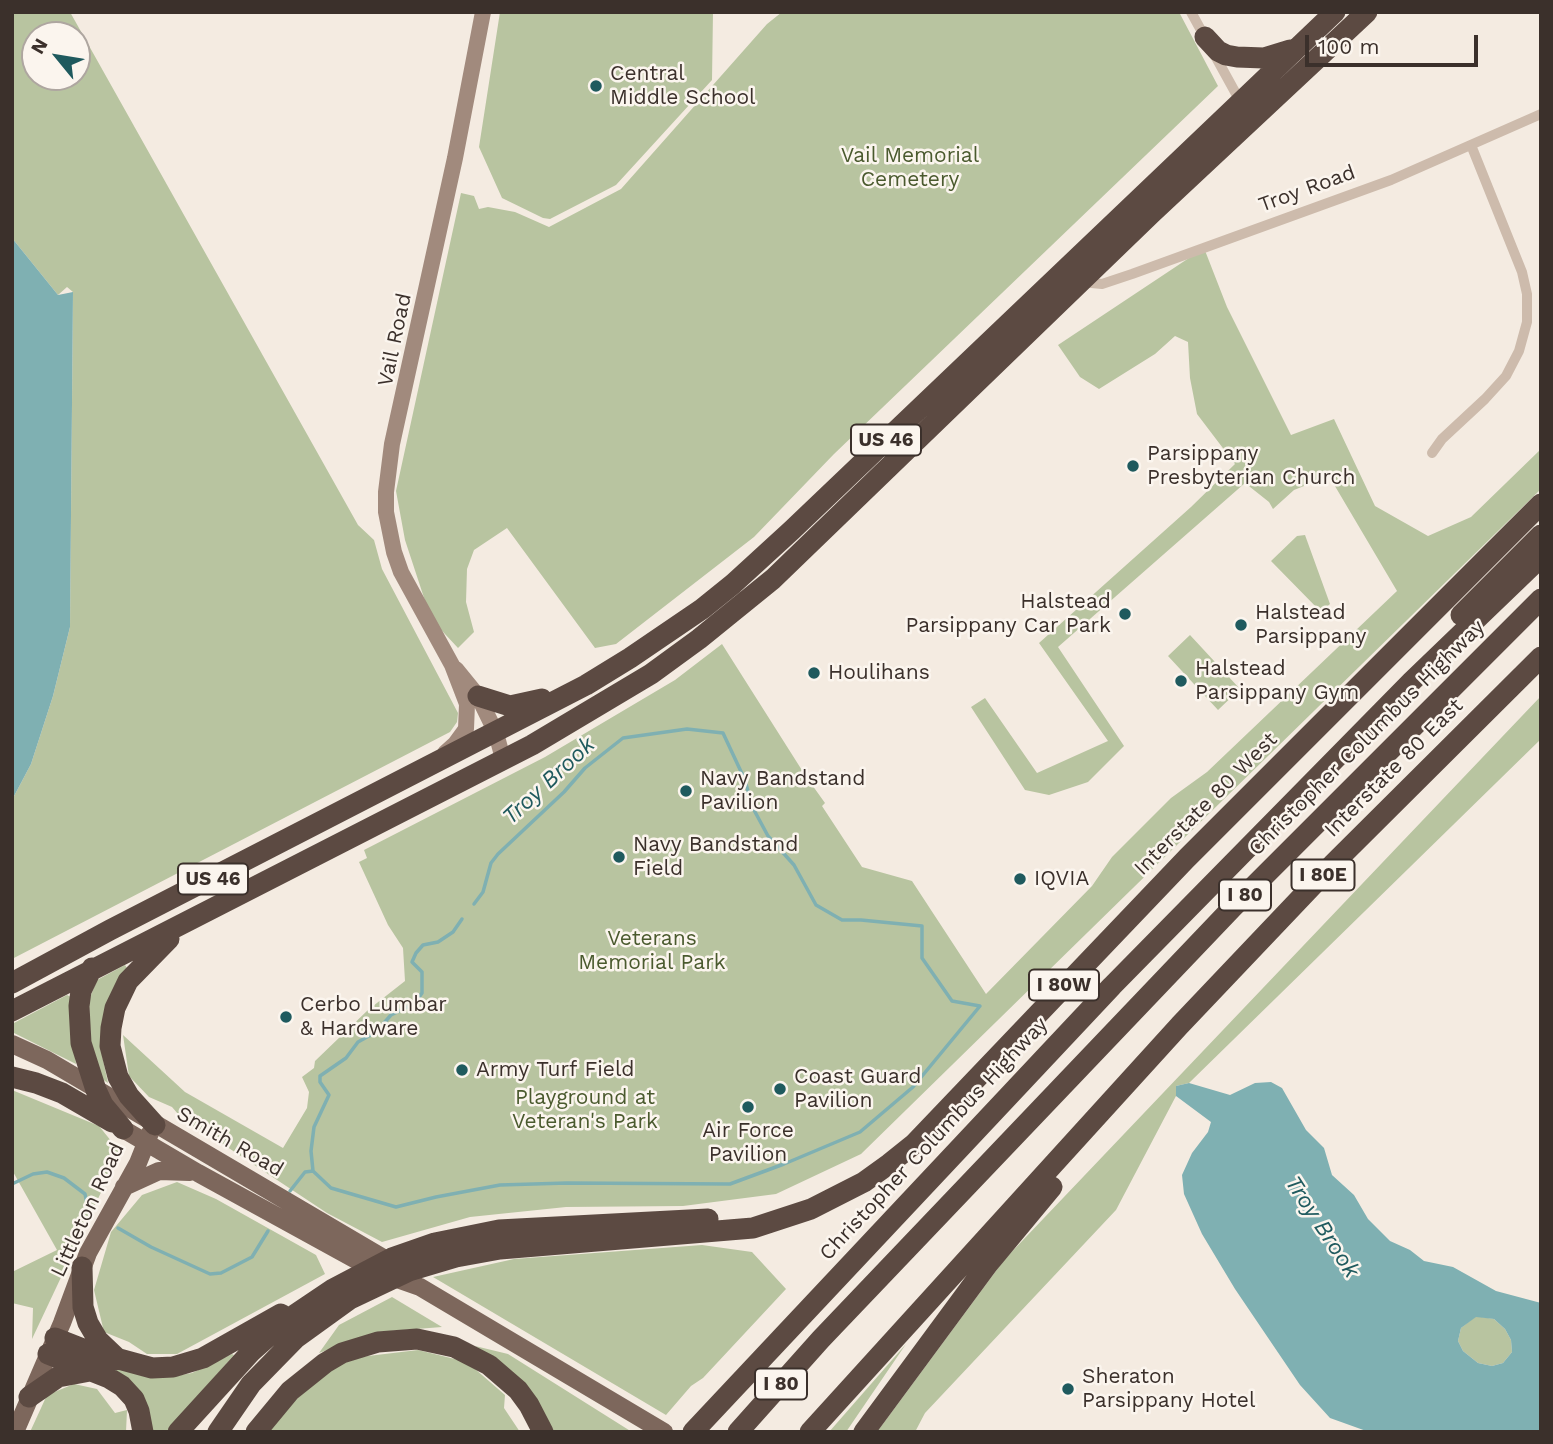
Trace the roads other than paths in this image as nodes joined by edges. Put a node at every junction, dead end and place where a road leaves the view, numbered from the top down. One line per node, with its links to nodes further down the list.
1 (483, 12): 18 (street, Vail Road)
2 (1191, 12): 5 (street)
3 (1335, 12): 6 (highway, US 46)
4 (1367, 12): 10 (highway, US 46)
5 (1205, 37): 6 (highway); 7 (street)
6 (1295, 48): 7 (highway, US 46)
7 (1240, 101): 10 (highway); 19 (highway, US 46)
8 (1541, 114): 9 (street, Troy Road)
9 (1471, 145): 11 (street, Troy Road); 12 (street)
10 (1152, 213): 11 (highway, US 46)
11 (1082, 282): 23 (highway, US 46)
12 (1432, 453)
13 (1541, 504): 34 (highway, Interstate 80 West / I 80W)
14 (1541, 535): 20 (highway)
15 (1541, 557): 20 (highway, Christopher Columbus Highway / I 80)
16 (1541, 599): 46 (highway, Christopher Columbus Highway / I 80)
17 (1541, 657): 33 (highway, Interstate 80 East / I 80E)
18 (452, 665): 21 (street, Vail Road); 24 (street, Vail Road)
19 (600, 677): 21 (highway); 22 (highway, US 46)
20 (1411, 682): 54 (highway, Christopher Columbus Highway / I 80)
21 (478, 696): 22 (street, Vail Road)
22 (496, 733): 23 (street, Vail Road); 24 (highway, US 46)
23 (503, 759): 26 (highway, US 46)
24 (430, 766): 25 (highway, US 46)
25 (388, 788): 27 (highway); 28 (highway, US 46)
26 (195, 917): 27 (highway, US 46); 36 (highway)
27 (90, 971): 29 (highway, US 46); 32 (highway)
28 (12, 984)
29 (12, 1011)
30 (12, 1044): 32 (main road, Smith Road)
31 (12, 1077): 35 (highway)
32 (96, 1090): 35 (highway); 36 (main road, Smith Road)
33 (1112, 1100): 55 (highway, Interstate 80 East); 56 (highway)
34 (942, 1113): 41 (highway); 41 (highway)
35 (123, 1129): 36 (main road, Smith Road)
36 (150, 1133): 37 (main road, Smith Road); 38 (main road, Littleton Road); 40 (main road, Smith Road)
37 (198, 1173): 38 (main road); 40 (main road, Smith Road)
38 (124, 1187): 39 (main road, Littleton Road)
39 (82, 1267): 42 (main road, Littleton Road); 43 (highway)
40 (420, 1287): 53 (main road, Smith Road)
41 (342, 1294): 43 (highway); 49 (highway); 50 (highway)
42 (52, 1346): 43 (highway); 44 (highway); 45 (main road, Littleton Road)
43 (119, 1359)
44 (92, 1371): 45 (highway); 48 (highway)
45 (29, 1397): 47 (main road, Littleton Road)
46 (739, 1431)
47 (15, 1432)
48 (143, 1432)
49 (178, 1432)
50 (218, 1432)
51 (256, 1432): 52 (highway)
52 (543, 1432)
53 (664, 1432)
54 (693, 1432)
55 (810, 1432)
56 (864, 1432)

